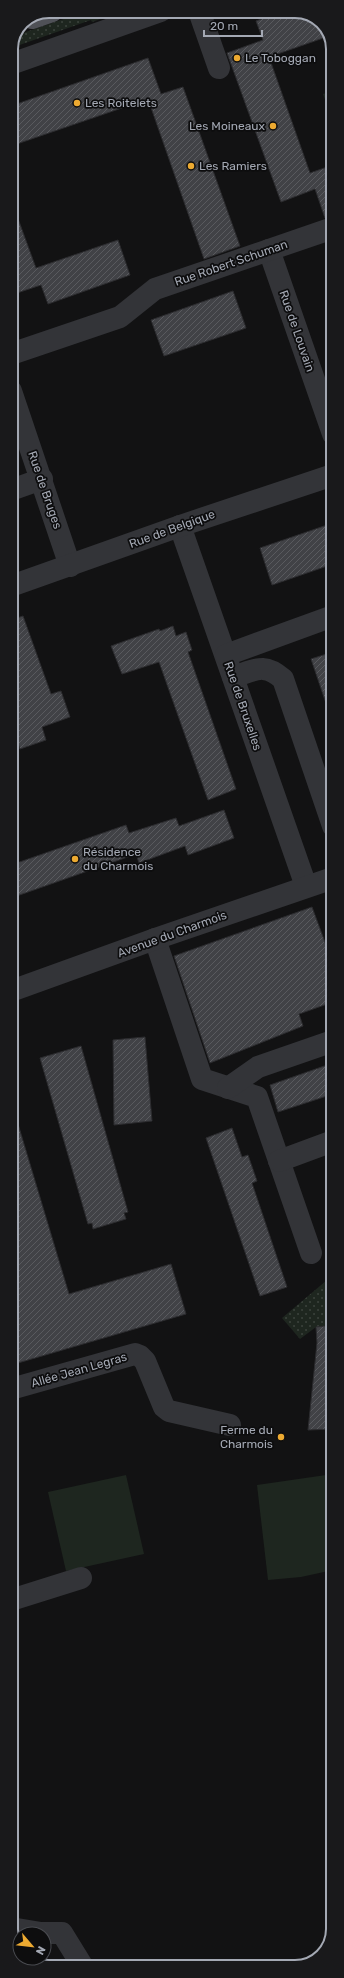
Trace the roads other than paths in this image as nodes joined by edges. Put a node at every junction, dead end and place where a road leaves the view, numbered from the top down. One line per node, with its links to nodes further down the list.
1 (141, 18): 3 (street)
2 (201, 18): 4 (street)
3 (18, 62)
4 (219, 68)
5 (326, 231): 7 (street, Rue Robert Schuman)
6 (326, 245): 7 (street, Rue Robert Schuman)
7 (272, 257): 8 (street, Rue Robert Schuman); 12 (street, Rue de Louvain)
8 (134, 305): 9 (street); 10 (street, Rue Robert Schuman)
9 (18, 339)
10 (18, 352)
11 (18, 411): 14 (street, Rue de Bruges)
12 (326, 414)
13 (326, 477): 16 (street, Rue de Belgique)
14 (42, 479): 15 (street); 17 (street, Rue de Bruges)
15 (18, 488)
16 (180, 526): 17 (street, Rue de Belgique); 20 (street, Rue de Bruxelles)
17 (70, 566): 18 (street, Rue de Belgique)
18 (18, 584)
19 (326, 619): 20 (street)
20 (226, 655): 21 (street, Rue de Bruxelles)
21 (233, 677): 22 (street); 24 (street, Rue de Bruxelles)
22 (326, 805)
23 (326, 880): 24 (street, Avenue du Charmois)
24 (306, 886): 25 (street, Avenue du Charmois)
25 (155, 939): 26 (street, Avenue du Charmois); 28 (street)
26 (18, 988)
27 (326, 1043): 28 (street)
28 (228, 1088): 30 (street)
29 (326, 1144): 30 (street)
30 (279, 1161): 31 (street)
31 (311, 1253)
32 (18, 1387): 33 (street, Allée Jean Legras)
33 (230, 1425)
34 (81, 1578): 35 (street)
35 (18, 1598)
36 (18, 1930): 37 (street)
37 (79, 1960)

